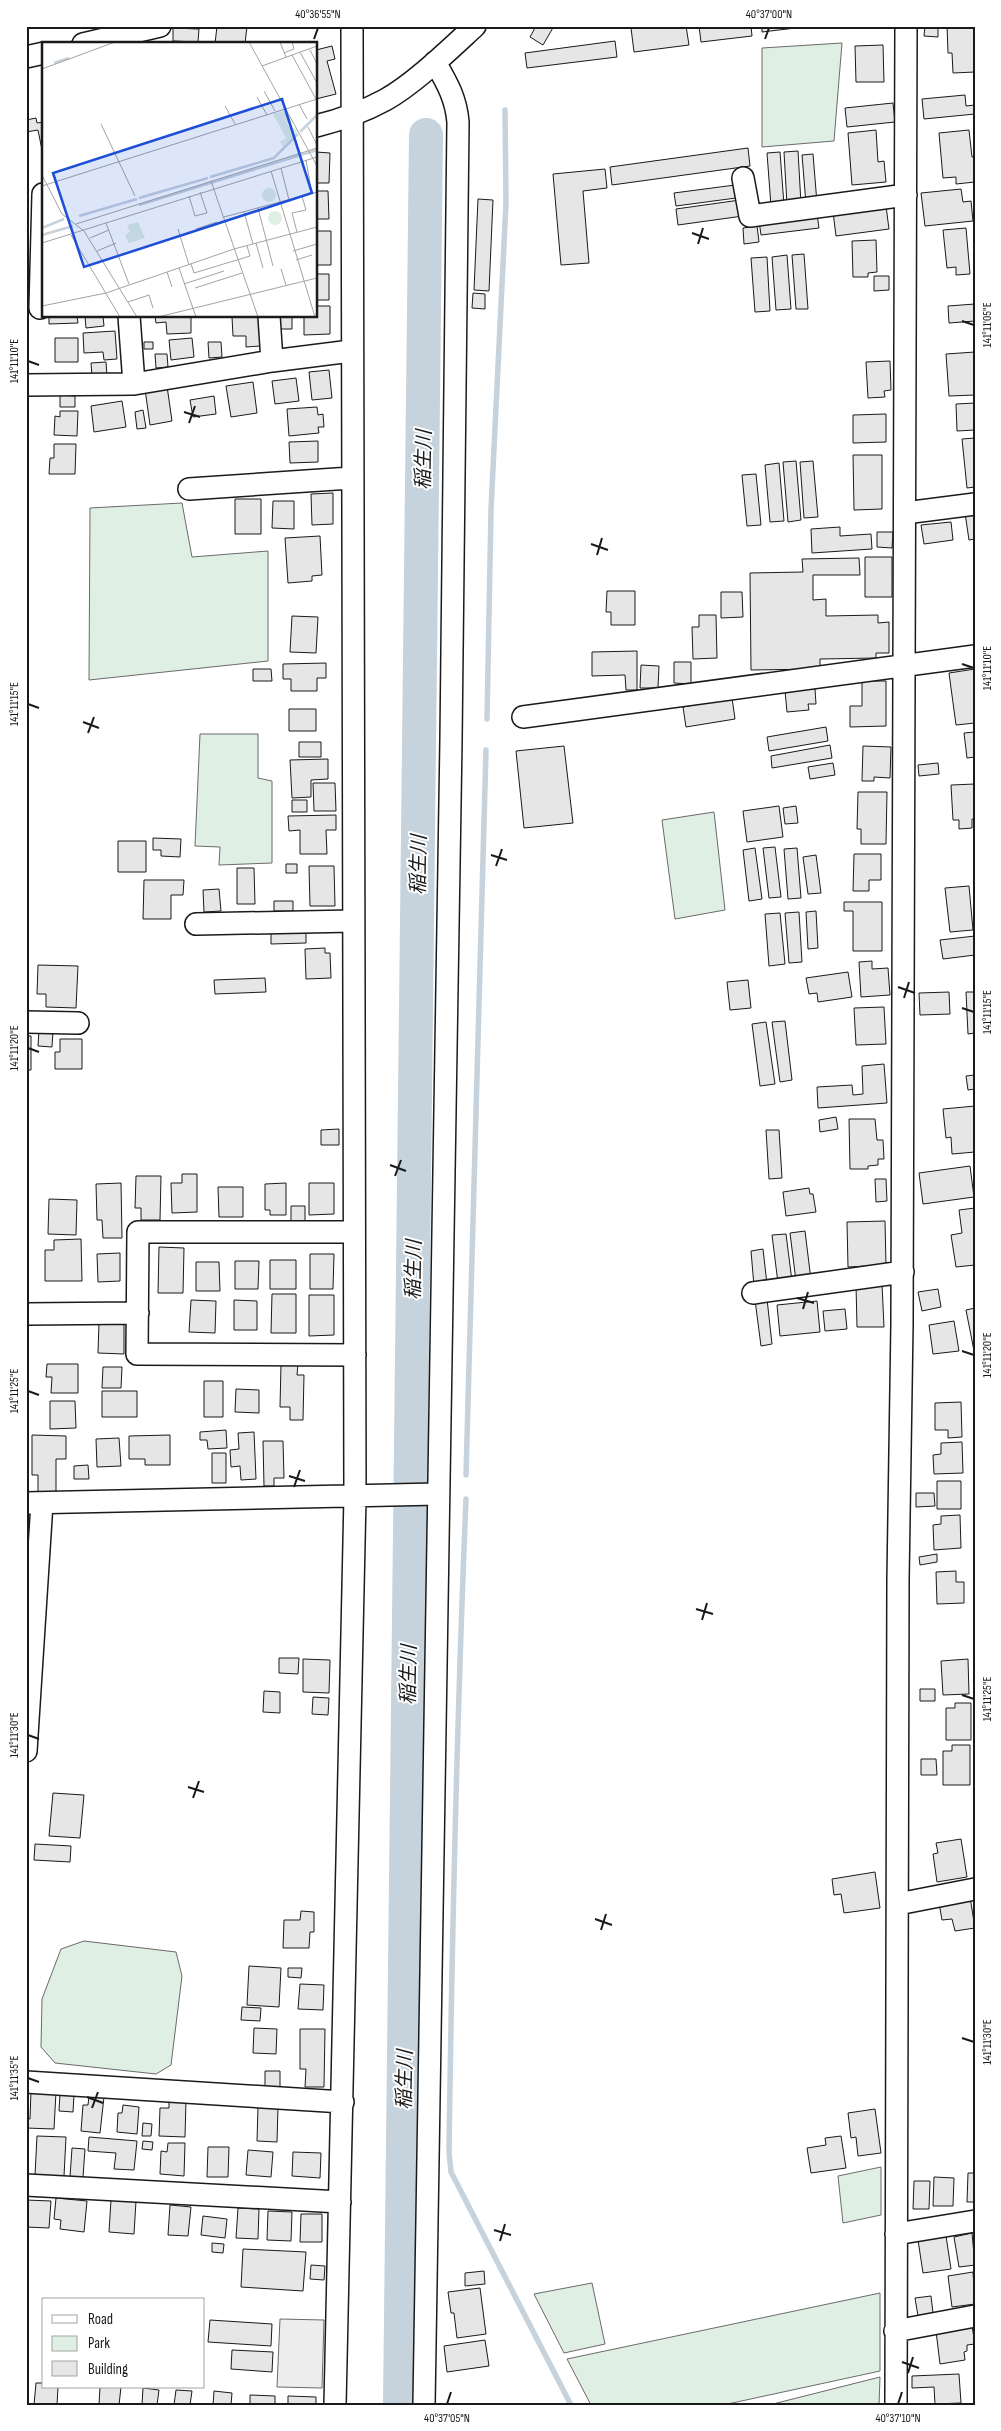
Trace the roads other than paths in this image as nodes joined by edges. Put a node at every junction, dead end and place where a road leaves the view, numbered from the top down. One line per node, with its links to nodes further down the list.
1 (160, 26): 5 (street)
2 (352, 26): 9 (street)
3 (475, 26): 8 (street)
4 (906, 26): 13 (street)
5 (92, 42)
6 (42, 53): 7 (street)
7 (26, 57)
8 (435, 62): 9 (street); 40 (street)
9 (351, 117): 10 (street); 19 (street)
10 (318, 125)
11 (743, 178): 13 (street)
12 (42, 194): 14 (street)
13 (906, 195): 26 (street)
14 (26, 198)
15 (42, 232): 16 (street)
16 (40, 308)
17 (129, 318): 21 (street)
18 (269, 318): 20 (street)
19 (351, 351): 20 (street); 23 (street)
20 (272, 361): 21 (street)
21 (134, 384): 22 (street)
22 (26, 385)
23 (352, 478): 24 (street); 30 (street)
24 (189, 489)
25 (975, 504): 26 (street)
26 (905, 513): 28 (street)
27 (975, 656): 28 (street)
28 (904, 666): 29 (street); 35 (street)
29 (523, 716)
30 (353, 921): 31 (street); 34 (street)
31 (196, 924)
32 (26, 1022): 33 (street)
33 (78, 1023)
34 (353, 1232): 37 (street); 39 (street)
35 (902, 1272): 36 (street); 46 (street)
36 (753, 1293)
37 (138, 1313): 38 (street); 39 (street)
38 (26, 1314)
39 (355, 1354): 41 (street)
40 (431, 1494): 41 (street); 56 (street)
41 (354, 1497): 42 (street); 48 (street)
42 (34, 1503): 43 (street)
43 (27, 1711): 44 (street)
44 (26, 1751)
45 (975, 1889): 46 (street)
46 (898, 1904): 52 (street)
47 (26, 2082): 48 (street)
48 (343, 2102): 50 (street)
49 (26, 2185): 50 (street)
50 (340, 2202): 55 (street)
51 (975, 2221): 52 (street)
52 (896, 2234): 54 (street)
53 (975, 2316): 54 (street)
54 (895, 2331): 57 (street)
55 (336, 2405)
56 (424, 2405)
57 (896, 2405)

